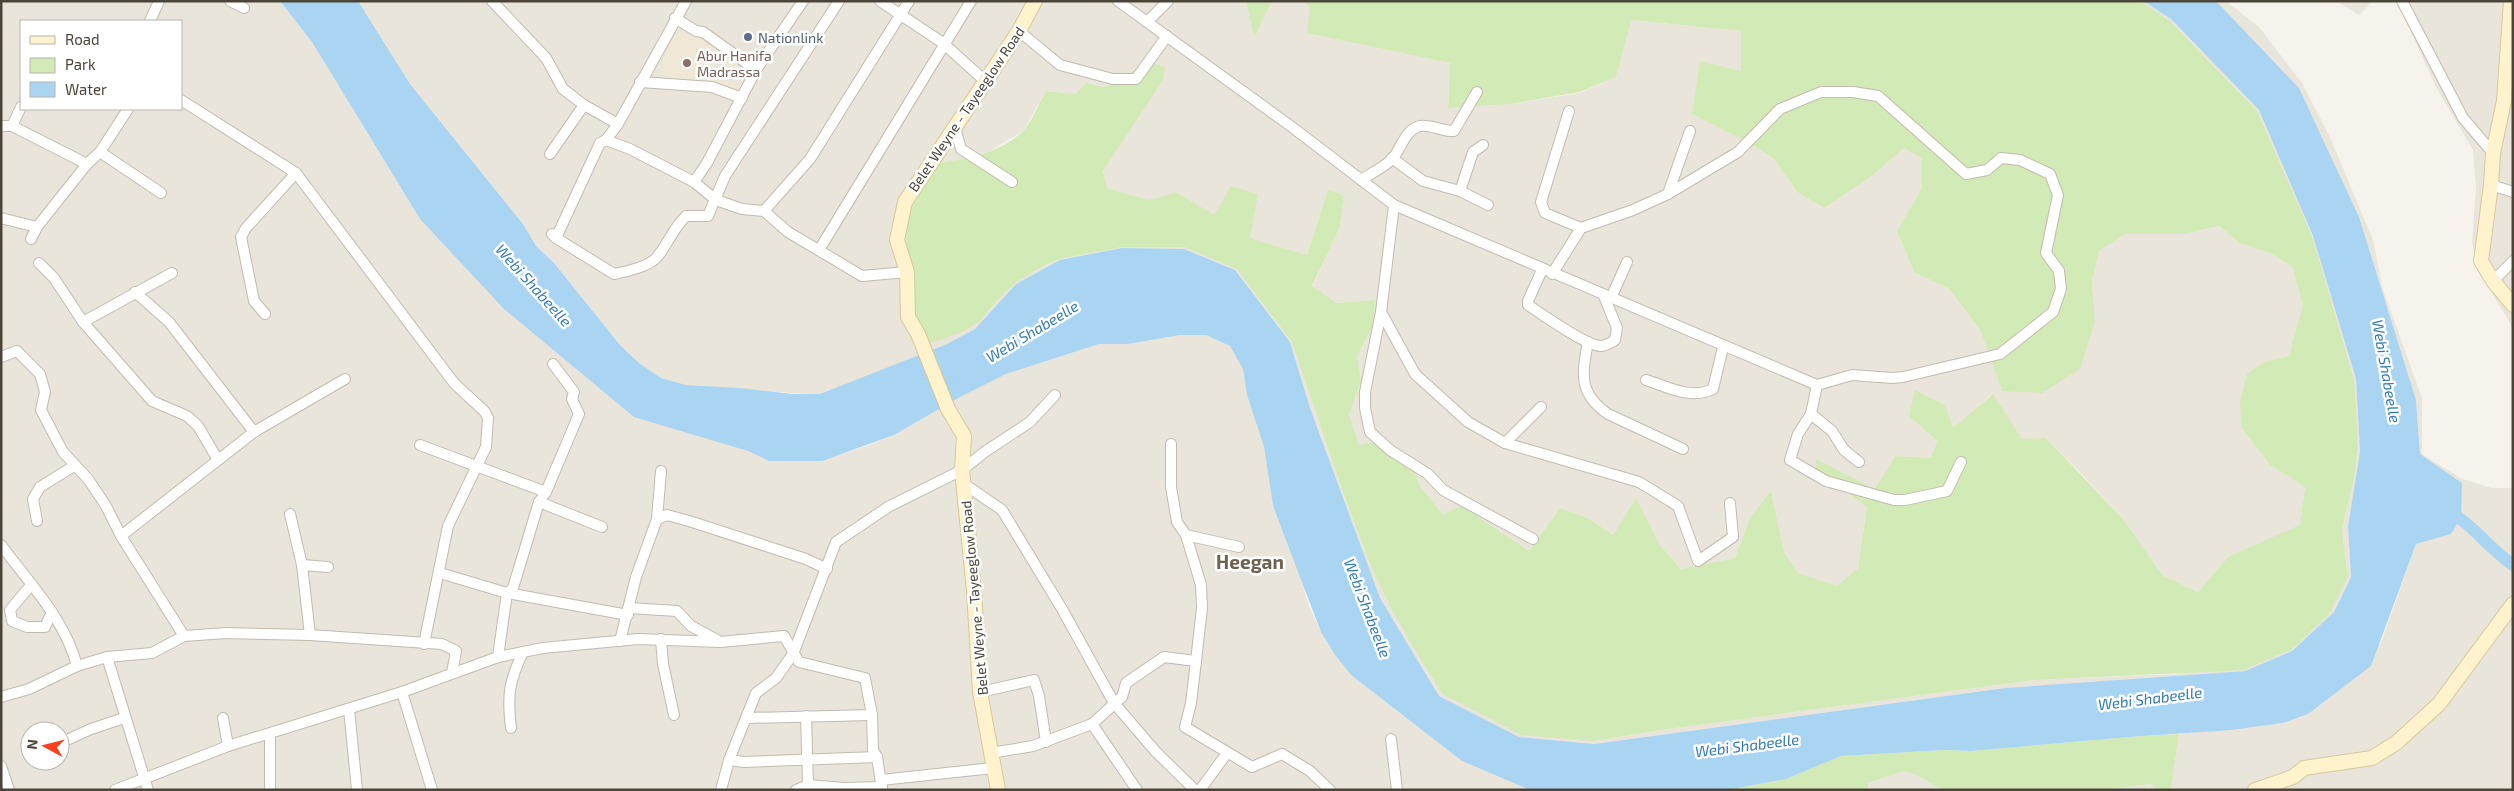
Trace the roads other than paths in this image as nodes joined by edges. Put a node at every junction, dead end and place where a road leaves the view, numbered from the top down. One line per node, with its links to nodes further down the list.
1 (159, 1): 18 (street)
2 (230, 1): 15 (street)
3 (492, 1): 29 (street)
4 (686, 1): 17 (street)
5 (803, 1): 23 (street)
6 (839, 1): 53 (street)
7 (880, 1): 16 (street)
8 (909, 1): 16 (street)
9 (971, 1): 22 (street)
10 (1035, 1): 20 (main road, Belet Weyne - Tayeeglow Road)
11 (1118, 1): 19 (street)
12 (1168, 1): 19 (street)
13 (2402, 1): 40 (street)
14 (2511, 1): 40 (main road)
15 (244, 8)
16 (901, 13): 22 (street); 56 (street)
17 (675, 18): 23 (street); 25 (street)
18 (150, 20)
19 (1147, 22): 21 (street)
20 (1019, 31): 21 (street); 24 (main road, Belet Weyne - Tayeeglow Road)
21 (1167, 36): 45 (street)
22 (944, 43): 24 (street); 61 (street)
23 (756, 70): 27 (street)
24 (985, 81): 35 (main road, Belet Weyne - Tayeeglow Road)
25 (640, 82): 27 (street); 33 (street)
26 (1477, 92): 42 (street)
27 (742, 98): 46 (street)
28 (182, 101): 44 (street)
29 (584, 105): 33 (street); 41 (street)
30 (20, 108): 34 (street)
31 (127, 110): 39 (street)
32 (1569, 111): 59 (street)
33 (618, 124): 37 (street)
34 (5, 128): 43 (street)
35 (954, 128): 47 (street); 65 (main road, Belet Weyne - Tayeeglow Road)
36 (1690, 131): 52 (street)
37 (606, 140): 46 (street); 53 (street)
38 (1483, 144): 49 (street)
39 (100, 152): 43 (street); 51 (street)
40 (2493, 153): 48 (main road)
41 (550, 154)
42 (1392, 158): 45 (street); 49 (street)
43 (87, 164): 58 (street)
44 (296, 173): 73 (street); 94 (street)
45 (1361, 180): 54 (street)
46 (694, 182): 53 (street)
47 (1012, 182)
48 (2492, 186): 50 (street); 68 (main road)
49 (1460, 191): 55 (street)
50 (2513, 192)
51 (161, 193)
52 (1668, 194): 59 (street); 81 (street)
53 (716, 200): 56 (street)
54 (1394, 205): 66 (street); 72 (street)
55 (1488, 205)
56 (764, 212): 61 (street)
57 (1, 218): 58 (street)
58 (36, 227): 60 (street)
59 (1581, 228): 66 (street)
60 (31, 239)
61 (819, 250): 65 (street)
62 (2513, 261): 68 (street)
63 (1627, 262): 70 (street)
64 (39, 263): 74 (street)
65 (907, 272): 95 (main road, Belet Weyne - Tayeeglow Road)
66 (1547, 272): 70 (street); 75 (street)
67 (172, 273): 69 (street)
68 (2493, 281): 71 (main road)
69 (135, 292): 74 (street); 85 (street)
70 (1608, 297): 75 (street); 76 (street)
71 (2513, 305)
72 (1382, 312): 86 (street); 107 (street)
73 (265, 314)
74 (83, 322): 90 (street)
75 (1588, 342): 89 (street)
76 (1723, 346): 80 (street); 81 (street)
77 (1, 357): 93 (street)
78 (553, 364): 98 (street)
79 (344, 379): 85 (street)
80 (1646, 380)
81 (1818, 385): 84 (street)
82 (1055, 395): 95 (street)
83 (1541, 407): 86 (street)
84 (1811, 414): 91 (street); 92 (street)
85 (254, 432): 90 (street)
86 (1505, 443): 100 (street)
87 (1171, 444): 105 (street)
88 (420, 445): 94 (street)
89 (1684, 450)
90 (218, 460): 106 (street)
91 (1859, 462)
92 (1961, 462)
93 (74, 466): 103 (street); 106 (street)
94 (478, 467): 98 (street); 113 (street)
95 (962, 470): 97 (main road, Belet Weyne - Tayeeglow Road); 112 (street)
96 (661, 471): 102 (street)
97 (964, 484): 133 (main road, Belet Weyne - Tayeeglow Road); 135 (street)
98 (546, 492): 99 (street)
99 (539, 502): 104 (street); 115 (street)
100 (1730, 503)
101 (290, 514): 110 (street)
102 (657, 519): 112 (street); 117 (street)
103 (37, 520)
104 (602, 527)
105 (1186, 535): 109 (street); 129 (street)
106 (121, 536): 120 (street)
107 (1533, 539)
108 (1, 545): 114 (street)
109 (1239, 546)
110 (302, 565): 111 (street); 119 (street)
111 (328, 567)
112 (826, 570): 126 (street)
113 (440, 573): 115 (street); 124 (street)
114 (31, 585): 118 (street); 118 (street)
115 (507, 593): 117 (street); 128 (street)
116 (2513, 604): 174 (main road)
117 (629, 611): 122 (street); 123 (street)
118 (52, 612): 130 (street)
119 (310, 635): 120 (street); 124 (street)
120 (184, 636): 127 (street)
121 (661, 639): 122 (street); 123 (street); 137 (street)
122 (620, 641): 125 (street)
123 (720, 642): 126 (street)
124 (424, 644): 131 (street)
125 (523, 652): 128 (street); 144 (street)
126 (793, 654): 138 (street); 142 (street)
127 (107, 657): 130 (street); 140 (street)
128 (498, 657): 131 (street)
129 (1196, 660): 135 (street); 151 (street)
130 (77, 666): 134 (street)
131 (452, 673): 132 (street)
132 (402, 692): 136 (street); 165 (street)
133 (980, 692): 148 (street); 150 (main road, Belet Weyne - Tayeeglow Road)
134 (1, 697)
135 (1114, 703): 143 (street); 170 (street)
136 (350, 709): 145 (street); 164 (street)
137 (674, 715)
138 (872, 715): 139 (street); 152 (street)
139 (806, 716): 142 (street); 154 (street)
140 (124, 718): 146 (street); 157 (street)
141 (223, 718): 149 (street)
142 (747, 718): 153 (street)
143 (1092, 724): 148 (street); 169 (street)
144 (511, 728)
145 (270, 735): 149 (street); 163 (street)
146 (70, 738)
147 (1391, 739): 173 (street)
148 (1046, 742): 150 (street)
149 (228, 746): 157 (street)
150 (992, 753): 156 (main road, Belet Weyne - Tayeeglow Road)
151 (1227, 753): 171 (street); 172 (street)
152 (877, 757): 154 (street); 159 (street)
153 (729, 760): 154 (street); 166 (street)
154 (808, 761): 158 (street)
155 (1, 766): 160 (street)
156 (993, 768): 159 (street); 168 (main road, Belet Weyne - Tayeeglow Road)
157 (144, 779): 161 (street); 162 (street)
158 (808, 785): 159 (street); 167 (street)
159 (882, 786)
160 (9, 790)
161 (115, 790)
162 (148, 790)
163 (270, 790)
164 (357, 790)
165 (432, 790)
166 (721, 790)
167 (796, 790)
168 (998, 790)
169 (1137, 790)
170 (1195, 790)
171 (1200, 790)
172 (1330, 790)
173 (1397, 790)
174 (2255, 790)

